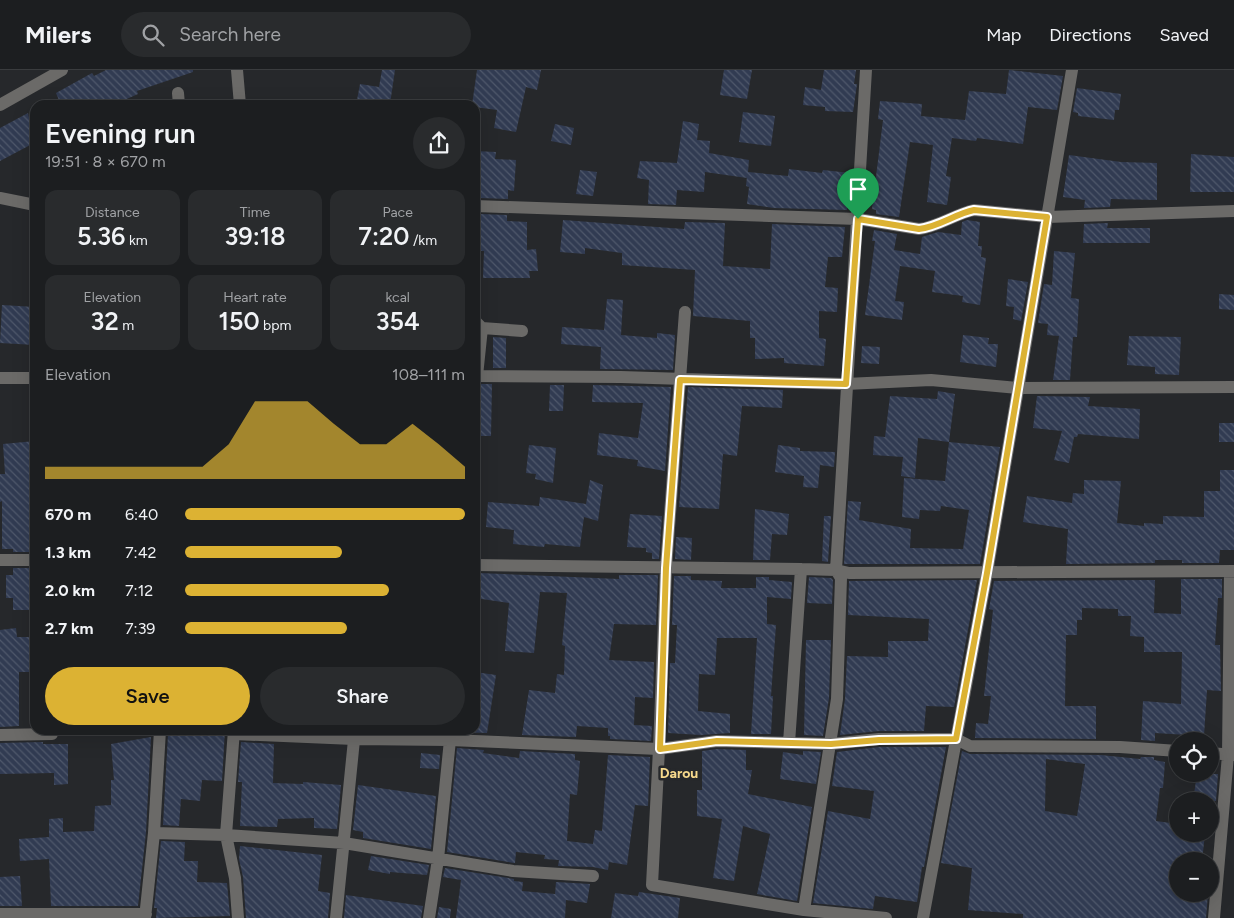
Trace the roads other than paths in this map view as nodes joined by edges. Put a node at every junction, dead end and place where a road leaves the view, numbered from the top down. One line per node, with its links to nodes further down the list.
1 (62, 70): 6 (street)
2 (237, 70): 5 (street)
3 (866, 70): 12 (street)
4 (1072, 70): 11 (street)
5 (240, 100)
6 (0, 105)
7 (0, 198): 8 (street)
8 (30, 204)
9 (480, 206): 12 (street)
10 (1234, 211): 11 (street)
11 (1047, 217): 12 (street); 22 (street)
12 (858, 219): 20 (street)
13 (685, 312): 19 (street)
14 (480, 324): 15 (street)
15 (522, 331)
16 (480, 376): 19 (street)
17 (0, 378): 18 (street)
18 (30, 378)
19 (680, 380): 20 (street); 26 (street)
20 (846, 384): 22 (street); 28 (street)
21 (1234, 387): 22 (street)
22 (1018, 388): 30 (street)
23 (0, 560): 24 (street)
24 (30, 560)
25 (480, 565): 26 (street)
26 (666, 568): 27 (street); 40 (street)
27 (801, 569): 28 (street); 38 (street)
28 (836, 570): 30 (street); 39 (street)
29 (1232, 571): 30 (street); 42 (street)
30 (987, 573): 37 (street)
31 (30, 734): 32 (street)
32 (0, 735)
33 (160, 735): 43 (street)
34 (234, 735): 44 (street)
35 (354, 735): 45 (street)
36 (451, 735): 40 (street); 46 (street)
37 (956, 739): 39 (street); 41 (street); 55 (street)
38 (789, 743): 39 (street); 40 (street)
39 (831, 744): 48 (street)
40 (660, 749): 48 (street)
41 (1169, 750)
42 (1231, 755): 56 (street)
43 (154, 833): 44 (street); 50 (street)
44 (226, 834): 45 (street); 51 (street)
45 (344, 843): 46 (street); 52 (street)
46 (438, 859): 47 (street); 53 (street)
47 (593, 876)
48 (804, 910): 54 (street)
49 (0, 914): 50 (street)
50 (145, 916)
51 (238, 918)
52 (336, 918)
53 (429, 918)
54 (886, 918)
55 (923, 918)
56 (1214, 918)

